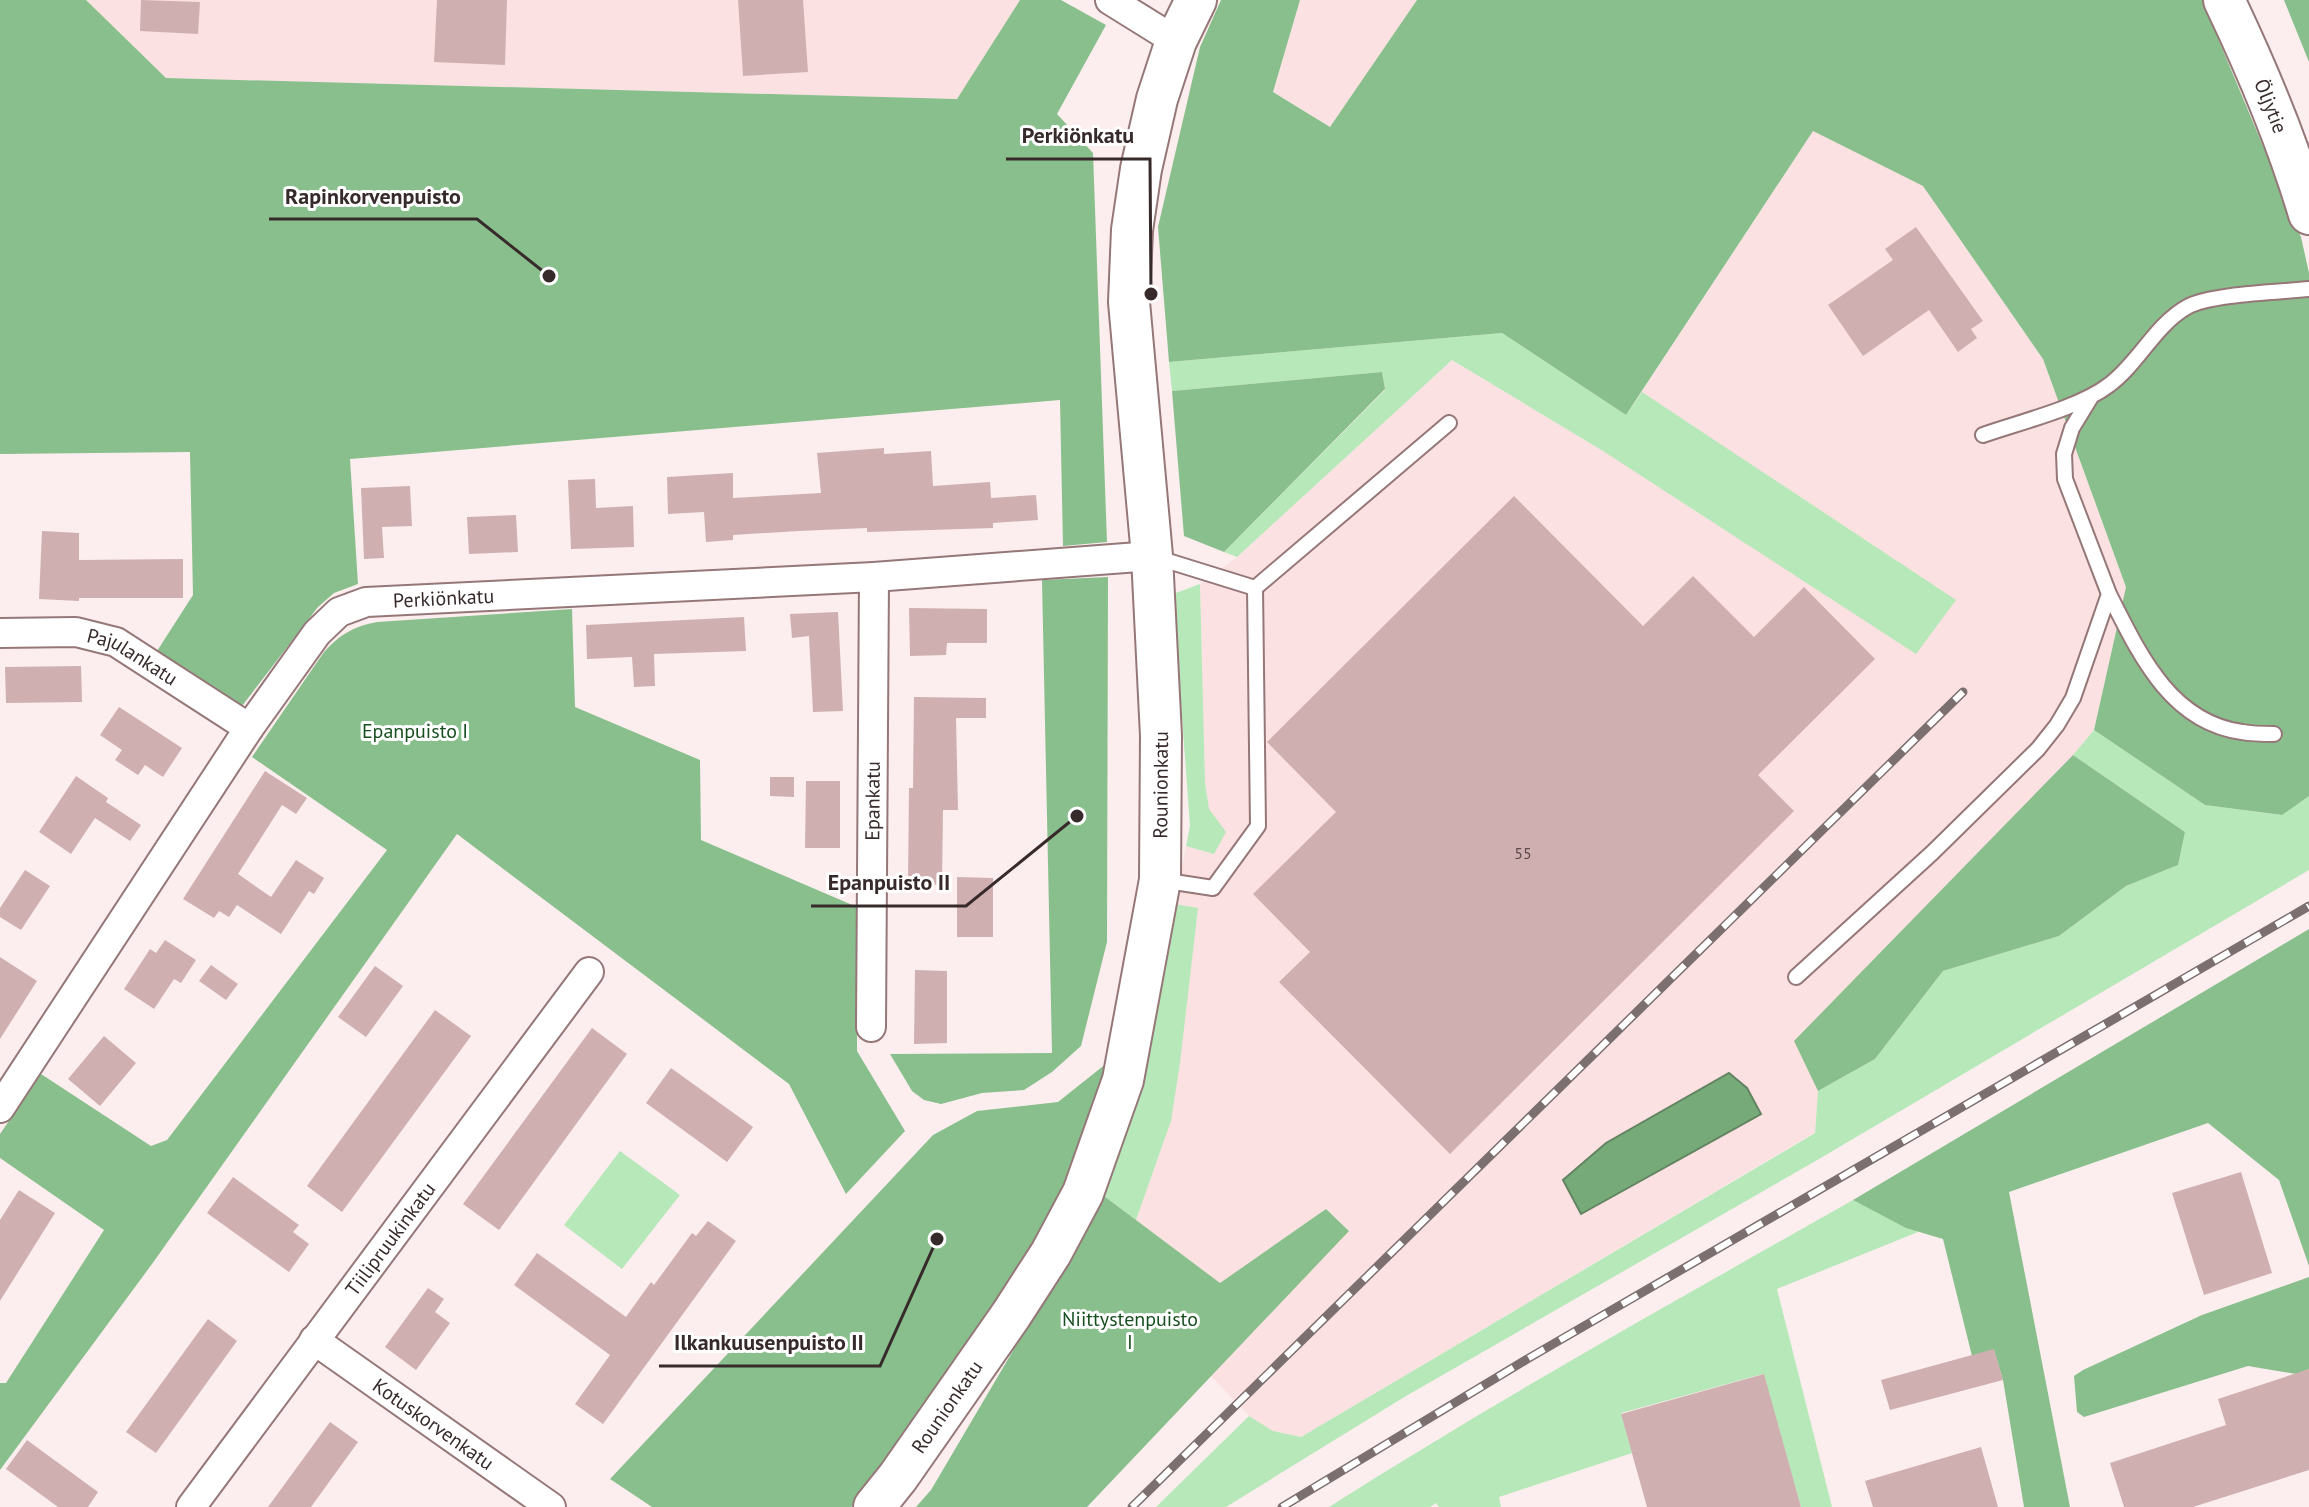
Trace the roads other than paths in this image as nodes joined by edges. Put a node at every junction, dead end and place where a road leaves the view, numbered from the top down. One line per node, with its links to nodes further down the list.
1 (1110, 0): 4 (street)
2 (1196, 0): 4 (main road, Rounionkatu)
3 (2224, 0): 5 (main road, Öljytie)
4 (1176, 41): 10 (main road, Rounionkatu)
5 (2309, 214)
6 (2309, 289): 7 (lane)
7 (2091, 397): 9 (lane); 13 (lane)
8 (1449, 423): 12 (lane)
9 (1983, 435)
10 (1152, 556): 11 (street, Perkiönkatu); 12 (lane); 17 (main road, Rounionkatu)
11 (874, 577): 15 (street, Perkiönkatu); 20 (street, Epankatu)
12 (1255, 588): 17 (lane)
13 (2109, 594): 16 (lane); 19 (lane)
14 (0, 633): 15 (street, Pajulankatu)
15 (249, 728): 21 (street, Perkiönkatu)
16 (2274, 734)
17 (1160, 880): 25 (main road, Rounionkatu)
18 (589, 972): 22 (street, Tiilipruukinkatu)
19 (1796, 977)
20 (871, 1027)
21 (0, 1108)
22 (314, 1340): 23 (street, Tiilipruukinkatu); 24 (street, Kotuskorvenkatu)
23 (191, 1507)
24 (551, 1507)
25 (874, 1507)

